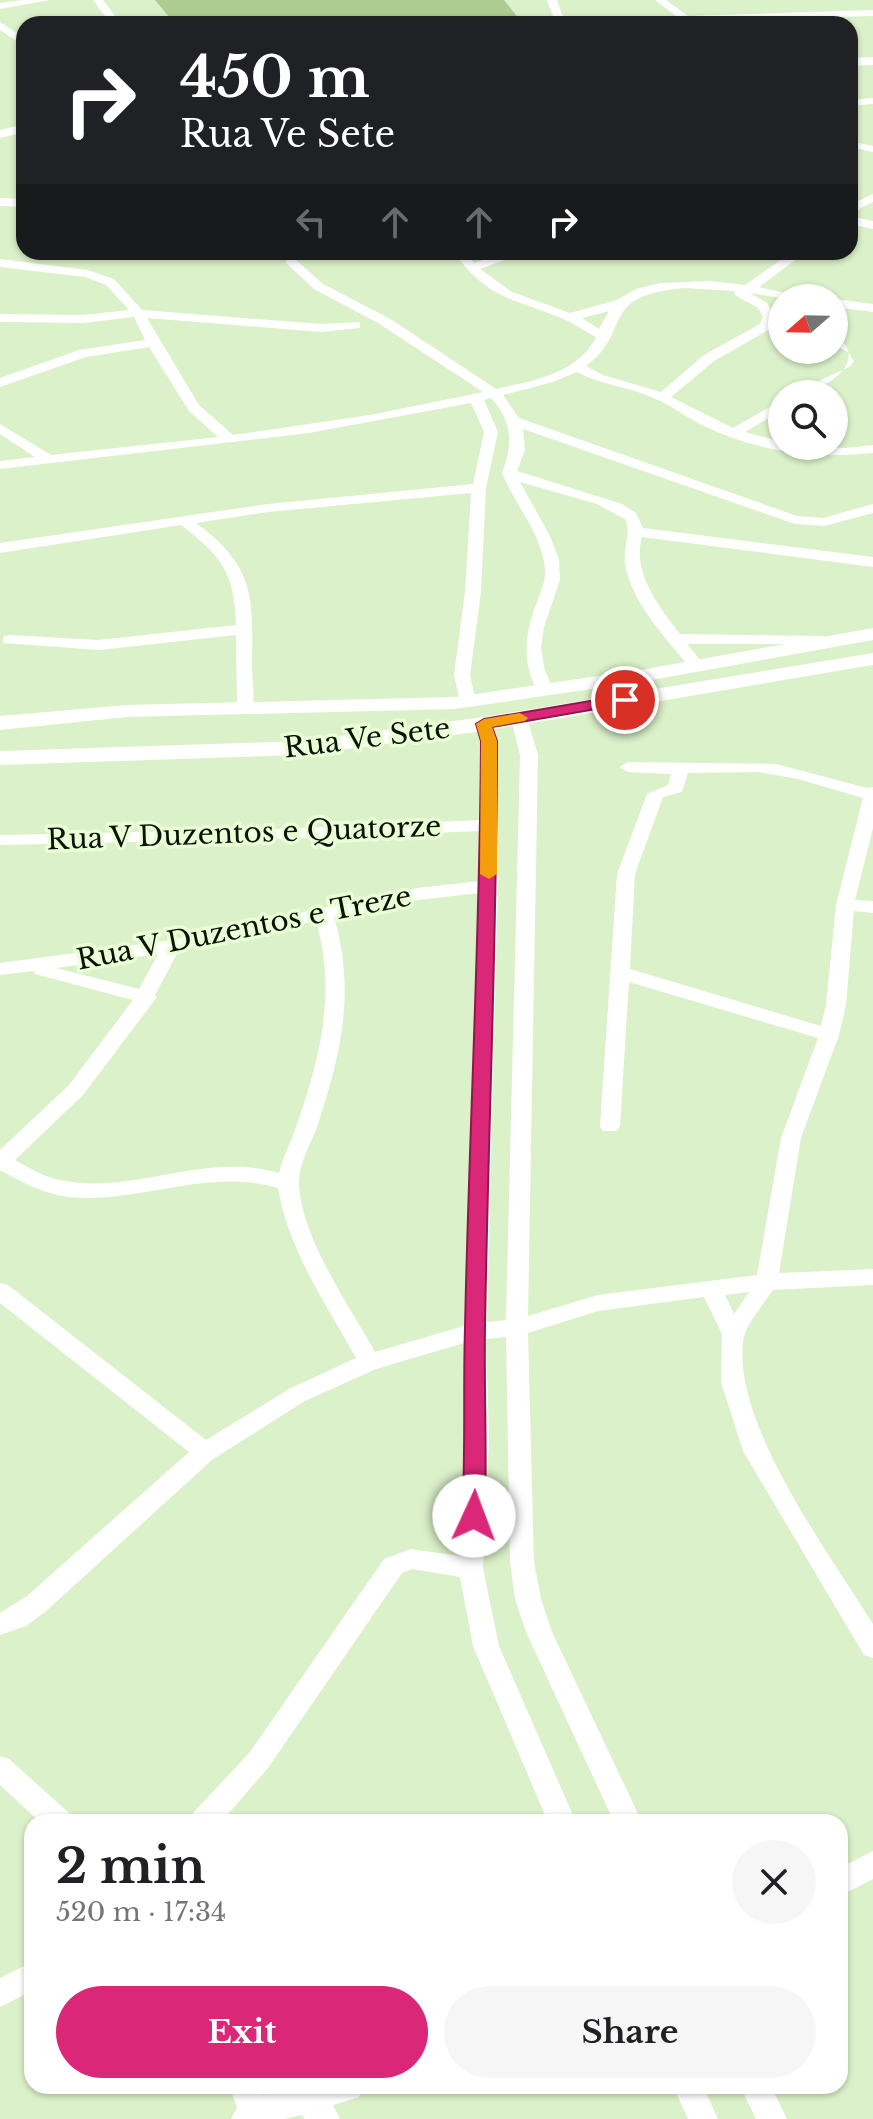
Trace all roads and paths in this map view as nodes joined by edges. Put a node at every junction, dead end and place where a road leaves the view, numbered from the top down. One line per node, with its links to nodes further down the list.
1 (45, 0): 4 (street)
2 (660, 0): 5 (street)
3 (852, 0): 7 (street)
4 (0, 6)
5 (681, 16)
6 (723, 16): 7 (street)
7 (867, 16)
8 (26, 260): 14 (street)
9 (290, 260): 34 (street)
10 (465, 260): 15 (street)
11 (495, 260): 15 (street)
12 (789, 260): 17 (street)
13 (0, 263): 14 (street)
14 (21, 265): 22 (street)
15 (470, 268): 23 (street)
16 (726, 287): 17 (street); 19 (street); 26 (street)
17 (748, 289): 18 (street)
18 (768, 292)
19 (622, 303): 23 (street); 28 (street)
20 (848, 303): 21 (street)
21 (870, 304)
22 (138, 313): 24 (street); 25 (street); 29 (street)
23 (571, 317): 28 (street)
24 (0, 318)
25 (355, 325)
26 (765, 326): 27 (street); 35 (street)
27 (768, 327)
28 (601, 335): 31 (street)
29 (153, 343): 33 (street); 36 (street)
30 (848, 344): 32 (street)
31 (577, 366): 34 (street); 35 (street)
32 (831, 380)
33 (0, 383)
34 (484, 396): 38 (street); 41 (street); 47 (street)
35 (666, 398): 40 (street)
36 (194, 408): 41 (street); 42 (street)
37 (768, 412): 40 (street)
38 (514, 421): 46 (street); 48 (street)
39 (5, 430): 44 (street); 45 (street)
40 (734, 433): 43 (street)
41 (229, 439): 42 (street)
42 (189, 443): 44 (street)
43 (873, 449)
44 (49, 460): 45 (street)
45 (0, 463)
46 (509, 473): 50 (street); 60 (street)
47 (479, 488): 49 (street); 61 (street)
48 (873, 508)
49 (184, 521): 51 (street); 53 (street)
50 (636, 532): 52 (street); 55 (street)
51 (0, 548)
52 (873, 562)
53 (243, 629): 57 (street); 62 (street)
54 (873, 634): 56 (main road, Rua Ve Sete)
55 (675, 639): 56 (street); 59 (street)
56 (832, 639): 58 (main road); 59 (main road, Rua Ve Sete)
57 (9, 640)
58 (866, 659): 64 (main road, Rua Ve Sete)
59 (697, 666): 60 (main road, Rua Ve Sete)
60 (545, 691): 61 (main road, Rua Ve Sete)
61 (468, 702): 62 (main road, Rua Ve Sete)
62 (245, 707): 63 (main road, Rua Ve Sete); 67 (main road)
63 (182, 710): 65 (main road, Rua Ve Sete); 68 (main road)
64 (519, 718): 66 (main road, Rua Ve Sete); 94 (street)
65 (0, 723)
66 (484, 724): 67 (main road, Rua Ve Sete); 75 (street)
67 (237, 751): 68 (main road, Rua Ve Sete)
68 (182, 753): 69 (main road, Rua Ve Sete)
69 (0, 758)
70 (628, 767): 71 (street)
71 (651, 770): 72 (street); 73 (street)
72 (680, 771): 73 (street); 74 (street)
73 (656, 794): 84 (street)
74 (872, 794): 78 (street)
75 (489, 825): 76 (street, Rua V Duzentos e Quatorze); 77 (street)
76 (0, 840)
77 (489, 886): 80 (street, Rua V Duzentos e Treze); 95 (street)
78 (845, 905): 79 (street); 86 (street)
79 (873, 907)
80 (324, 915): 81 (street, Rua V Duzentos e Treze); 89 (street)
81 (172, 946): 82 (street, Rua V Duzentos e Treze); 85 (street)
82 (31, 967): 83 (street, Rua V Duzentos e Treze); 85 (street)
83 (0, 969)
84 (618, 972): 86 (street); 87 (street)
85 (147, 997): 88 (street)
86 (829, 1035): 91 (street)
87 (610, 1126)
88 (0, 1161): 89 (street)
89 (287, 1183): 97 (street)
90 (873, 1277): 91 (street)
91 (767, 1282): 92 (street); 96 (street)
92 (711, 1288): 94 (street); 96 (street)
93 (0, 1291): 98 (street)
94 (517, 1328): 95 (street); 106 (street)
95 (475, 1331): 97 (street); 99 (street)
96 (733, 1334): 101 (street)
97 (369, 1362): 98 (street)
98 (205, 1452): 100 (street)
99 (471, 1568): 104 (street); 105 (street)
100 (6, 1625)
101 (873, 1647)
102 (0, 1768): 103 (street)
103 (50, 1814)
104 (210, 1814)
105 (559, 1814)
106 (624, 1814)
107 (873, 1864): 108 (street)
108 (848, 1878)
109 (24, 1980): 110 (street)
110 (0, 1993)
111 (337, 2094): 115 (street)
112 (692, 2094): 116 (street)
113 (759, 2094): 117 (street)
114 (248, 2106): 115 (street)
115 (316, 2110)
116 (703, 2119)
117 (772, 2119)

